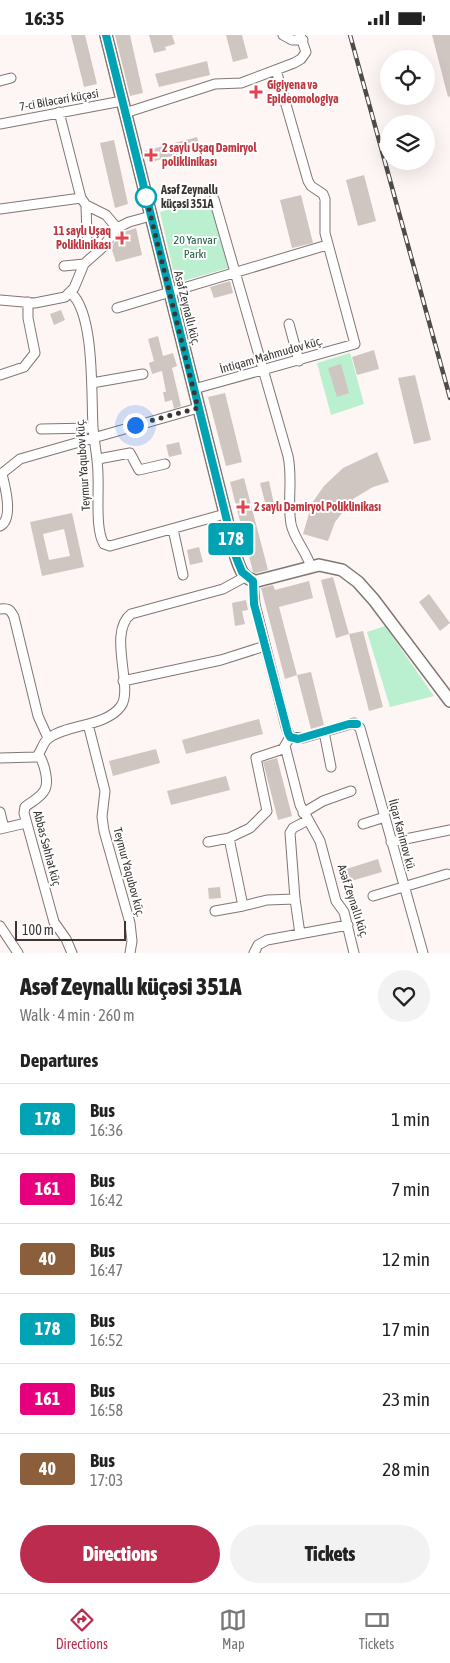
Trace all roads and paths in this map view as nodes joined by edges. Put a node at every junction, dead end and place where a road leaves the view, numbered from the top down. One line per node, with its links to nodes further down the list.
1 (106, 35): 7 (main road, Asəf Zeynallı küç.)
2 (283, 35): 3 (street)
3 (302, 38): 4 (street)
4 (276, 70): 9 (street); 17 (street)
5 (11, 79): 6 (street)
6 (0, 81)
7 (122, 101): 8 (street, 7-ci Biləcəri küçəsi); 9 (main road, Asəf Zeynallı küç.)
8 (59, 112): 10 (street, 7-ci Biləcəri küçəsi); 12 (street)
9 (125, 113): 14 (main road, Asəf Zeynallı küç.)
10 (0, 124)
11 (214, 199): 20 (street)
12 (84, 201): 13 (street); 15 (street); 16 (street)
13 (0, 209)
14 (151, 216): 15 (street); 21 (main road, Asəf Zeynallı küç.)
15 (117, 228): 18 (street)
16 (87, 236)
17 (327, 245): 20 (street); 27 (street, İntiqam Mahmudov küç.)
18 (84, 264): 19 (street); 22 (street)
19 (64, 265)
20 (235, 272): 21 (street); 28 (street)
21 (169, 292): 25 (street); 32 (main road, Asəf Zeynallı küç.)
22 (70, 293): 24 (street); 31 (street, Teymur Yaqubov küç.)
23 (0, 300): 24 (street)
24 (28, 302): 30 (street)
25 (117, 308)
26 (289, 324): 27 (street)
27 (299, 361): 28 (street, İntiqam Mahmudov küç.)
28 (264, 371): 32 (street, İntiqam Mahmudov küç.); 42 (street)
29 (143, 374): 31 (street)
30 (0, 375)
31 (92, 383): 35 (street, Teymur Yaqubov küç.)
32 (194, 389): 33 (main road, Asəf Zeynallı küç.)
33 (198, 408): 35 (street); 39 (main road, Asəf Zeynallı küç.)
34 (41, 429): 35 (street)
35 (94, 433): 36 (street, Teymur Yaqubov küç.); 38 (street)
36 (98, 459): 37 (street); 41 (street, Teymur Yaqubov küç.)
37 (165, 464)
38 (1, 474): 40 (street)
39 (225, 515): 41 (street, Teymur Yaqubov küç.); 44 (main road, Asəf Zeynallı küç.)
40 (0, 526)
41 (173, 529): 43 (street)
42 (311, 567): 44 (main road); 48 (main road)
43 (183, 575)
44 (249, 579): 46 (street, Asəf Zeynallı küç.); 47 (street)
45 (0, 609): 52 (street)
46 (265, 646): 47 (street); 51 (street, Asəf Zeynallı küç.)
47 (123, 681): 49 (street)
48 (450, 701)
49 (88, 724): 52 (street); 79 (street, Teymur Yaqubov küç.)
50 (324, 732): 51 (street); 56 (street); 60 (street, İlqar Kərimov kü.)
51 (290, 737): 53 (street)
52 (48, 738): 54 (street)
53 (285, 746): 59 (street, Asəf Zeynallı küç.); 65 (street)
54 (39, 755): 55 (street); 61 (street, Abbas Səhhət küç)
55 (0, 757)
56 (331, 767)
57 (351, 791): 59 (street)
58 (0, 812): 63 (street)
59 (306, 817): 71 (street); 74 (street, Asəf Zeynallı küç.)
60 (385, 817): 62 (street); 66 (street, İlqar Kərimov kü.)
61 (26, 823): 63 (street); 78 (street, Abbas Səhhət küç)
62 (363, 824)
63 (2, 829)
64 (450, 830): 66 (street)
65 (229, 838): 67 (street); 72 (street)
66 (391, 842): 69 (street, İlqar Kərimov kü.)
67 (208, 843)
68 (448, 875): 69 (street)
69 (404, 887): 70 (street); 82 (street, İlqar Kərimov kü.)
70 (374, 896)
71 (295, 899): 72 (street); 76 (street)
72 (243, 906): 73 (street)
73 (216, 911)
74 (348, 925): 76 (street); 81 (street, Asəf Zeynallı küç.)
75 (0, 926): 77 (street)
76 (300, 934): 80 (street)
77 (18, 953)
78 (72, 953)
79 (130, 953)
80 (254, 953)
81 (354, 953)
82 (422, 953)

